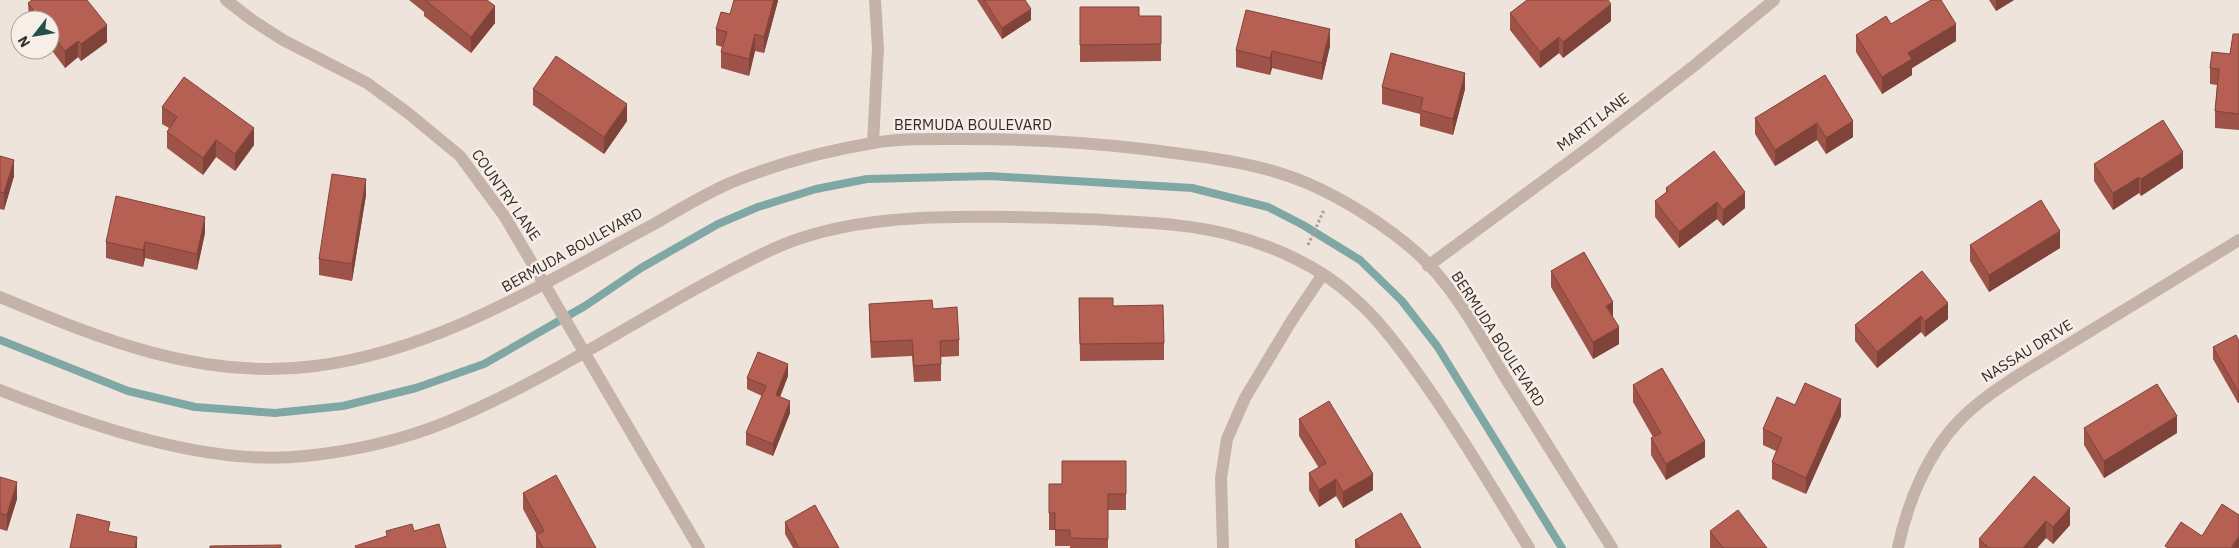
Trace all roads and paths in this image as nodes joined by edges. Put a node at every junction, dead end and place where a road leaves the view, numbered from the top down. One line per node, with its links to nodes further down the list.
1 (226, 0): 10 (street, COUNTRY LANE)
2 (875, 0): 4 (street)
3 (1774, 0): 8 (street, MARTI LANE)
4 (873, 143): 8 (street, BERMUDA BOULEVARD); 10 (street, BERMUDA BOULEVARD)
5 (1325, 209): 7 (path)
6 (2239, 240): 18 (street, NASSAU DRIVE)
7 (1305, 252)
8 (1428, 266): 17 (street, BERMUDA BOULEVARD)
9 (1323, 274): 12 (street); 15 (street); 16 (street)
10 (545, 284): 11 (street, BERMUDA BOULEVARD); 12 (street, COUNTRY LANE)
11 (0, 297)
12 (584, 352): 13 (street); 14 (street, COUNTRY LANE)
13 (0, 390)
14 (699, 548)
15 (1223, 548)
16 (1529, 548)
17 (1612, 548)
18 (1898, 548)

